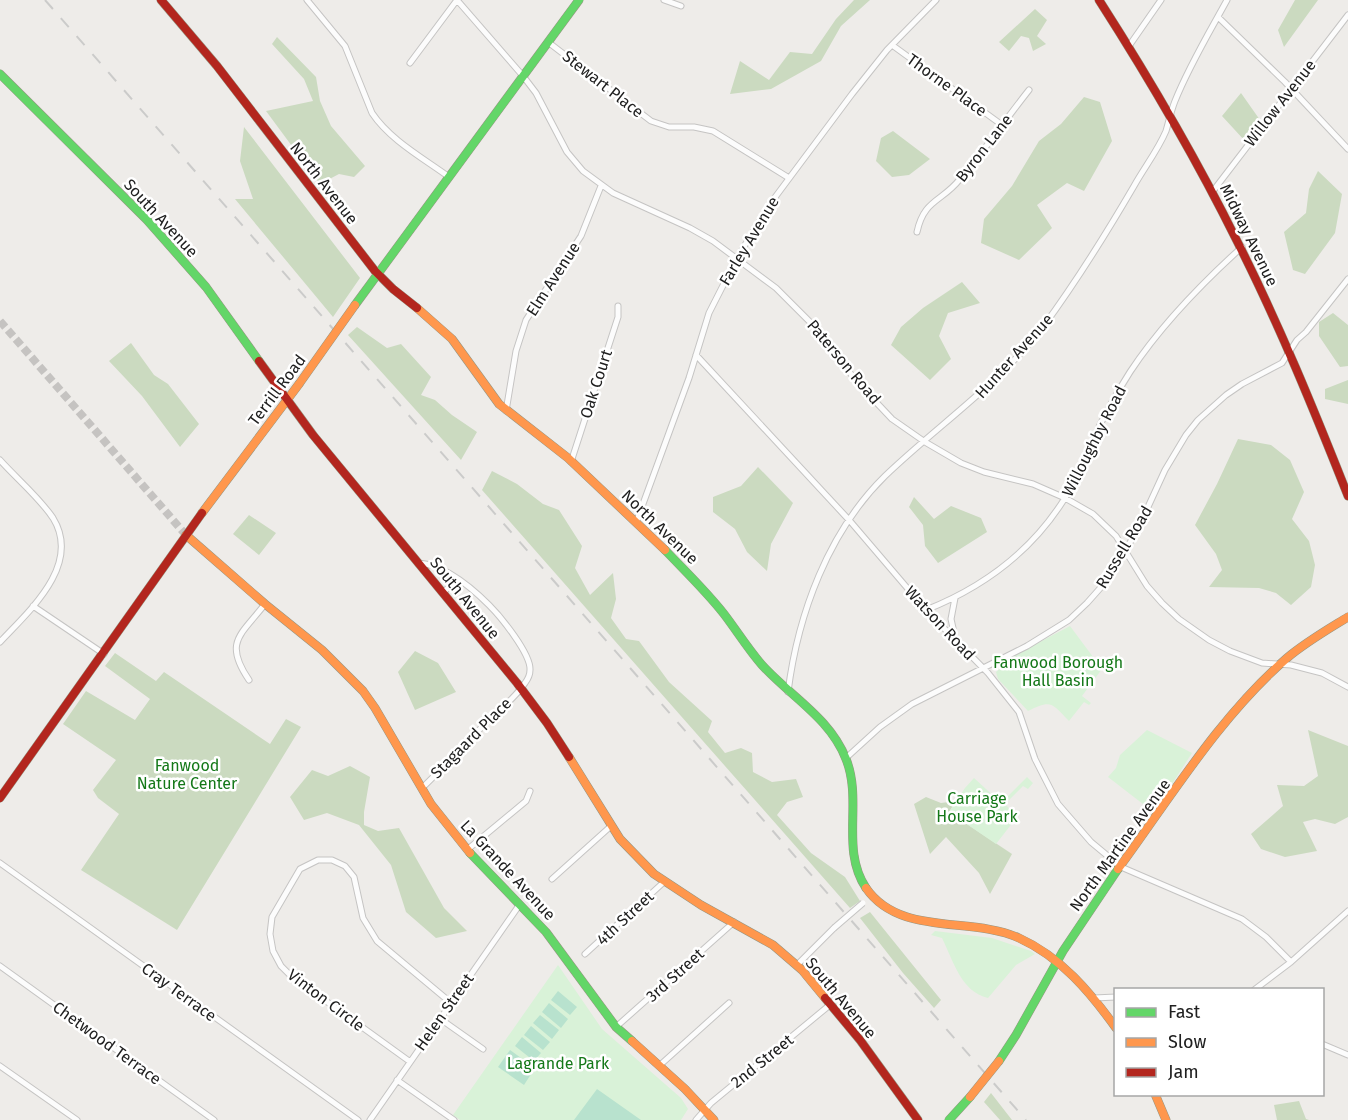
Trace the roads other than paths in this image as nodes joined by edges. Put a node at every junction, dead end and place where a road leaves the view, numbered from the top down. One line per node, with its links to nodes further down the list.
1 (162, 0): 31 (street, North Avenue)
2 (307, 0): 24 (street)
3 (457, 0): 16 (street); 18 (street, Paterson Road)
4 (579, 0): 13 (street, Terrill Road)
5 (664, 0): 10 (street)
6 (936, 0): 14 (street, Farley Avenue)
7 (1099, 0): 15 (street, Midway Avenue)
8 (1161, 0): 15 (street)
9 (1227, 0): 12 (street, Hunter Avenue)
10 (681, 6)
11 (1348, 15): 19 (street, Willow Avenue)
12 (1218, 16): 19 (street); 21 (street, Hunter Avenue)
13 (549, 42): 18 (street, Terrill Road); 25 (street, Stewart Place)
14 (892, 45): 22 (street, Thorne Place); 25 (street, Farley Avenue)
15 (1129, 46): 21 (street, Midway Avenue)
16 (410, 63)
17 (0, 74): 36 (street, South Avenue)
18 (524, 76): 24 (street, Terrill Road); 26 (street, Paterson Road)
19 (1290, 88): 23 (street); 27 (street, Willow Avenue)
20 (1029, 90): 22 (street, Byron Lane)
21 (1171, 114): 27 (street, Midway Avenue); 38 (street, Hunter Avenue)
22 (1002, 125): 28 (street, Byron Lane)
23 (1348, 149)
24 (449, 177): 31 (street, Terrill Road)
25 (789, 178): 30 (street, Farley Avenue)
26 (601, 186): 30 (street, Paterson Road); 37 (street, Elm Avenue)
27 (1213, 191): 29 (street, Midway Avenue)
28 (917, 232)
29 (1242, 247): 34 (street, Midway Avenue); 42 (street, Willoughby Road)
30 (737, 258): 35 (street, Farley Avenue); 38 (street, Paterson Road)
31 (378, 274): 36 (street, Terrill Road, bridge); 37 (street, North Avenue)
32 (1348, 279): 34 (street, Russell Road)
33 (618, 306): 40 (street, Oak Court)
34 (1290, 351): 41 (street, Midway Avenue); 46 (street, Russell Road)
35 (696, 356): 43 (street, Watson Road); 44 (street, Farley Avenue)
36 (287, 400): 45 (street, Terrill Road); 47 (street, South Avenue)
37 (506, 411): 40 (street, North Avenue)
38 (925, 442): 42 (street, Paterson Road); 43 (street, Hunter Avenue)
39 (0, 460): 52 (street)
40 (571, 462): 44 (street, North Avenue)
41 (1348, 496)
42 (1065, 498): 46 (street, Paterson Road); 50 (street, Willoughby Road)
43 (850, 521): 53 (street, Watson Road); 63 (street, Hunter Avenue)
44 (636, 524): 63 (street, North Avenue)
45 (186, 535): 51 (street, La Grande Avenue); 57 (street, Terrill Road)
46 (1125, 552): 58 (street, Paterson Road); 59 (street, Russell Road)
47 (419, 563): 48 (street); 49 (street, South Avenue)
48 (459, 580): 49 (street); 62 (street)
49 (443, 592): 62 (street, South Avenue)
50 (955, 598): 53 (street, Willoughby Road); 55 (street)
51 (265, 604): 60 (street); 65 (street, La Grande Avenue)
52 (33, 606): 56 (street); 57 (street)
53 (926, 610): 55 (street, Watson Road)
54 (1348, 617): 58 (street, North Martine Avenue)
55 (957, 641): 59 (street, Watson Road)
56 (0, 642)
57 (104, 654): 67 (street, Terrill Road)
58 (1282, 664): 61 (street, Paterson Road); 71 (street, North Martine Avenue)
59 (984, 669): 64 (street, Russell Road); 71 (street, Watson Road)
60 (249, 680)
61 (1348, 687)
62 (521, 688): 65 (street, Stagaard Place); 68 (street, South Avenue)
63 (788, 692): 64 (street, North Avenue)
64 (846, 758): 74 (street, North Avenue)
65 (422, 788): 69 (street, La Grande Avenue)
66 (530, 791): 69 (street)
67 (0, 798)
68 (611, 826): 72 (street); 73 (street, South Avenue)
69 (467, 850): 75 (street, La Grande Avenue)
70 (0, 863): 103 (street, Cray Terrace)
71 (1121, 867): 79 (street, North Martine Avenue); 80 (street, Watson Road)
72 (552, 879)
73 (665, 881): 77 (street, South Avenue); 78 (street, 4th Street)
74 (872, 896): 79 (street, North Avenue); 81 (street, bridge)
75 (520, 904): 86 (street, Helen Street); 91 (street, La Grande Avenue)
76 (1348, 912): 80 (street)
77 (734, 922): 81 (street, South Avenue); 91 (street, 3rd Street)
78 (585, 954)
79 (1057, 961): 84 (street, North Avenue); 109 (street, North Martine Avenue, bridge)
80 (1291, 962): 83 (street)
81 (797, 965): 88 (street, South Avenue)
82 (0, 966): 102 (street, Chetwood Terrace)
83 (1257, 988)
84 (1094, 998): 85 (street); 90 (street, North Avenue)
85 (1114, 998)
86 (450, 1002): 89 (street, Helen Street); 95 (street, Vinton Circle)
87 (729, 1003): 97 (street)
88 (831, 1005): 100 (street, 2nd Street); 108 (street, South Avenue)
89 (439, 1018): 93 (street); 95 (street, Helen Street)
90 (1114, 1025)
91 (616, 1028): 97 (street, La Grande Avenue)
92 (1324, 1044): 94 (street)
93 (483, 1048)
94 (1348, 1055)
95 (410, 1061): 98 (street, Helen Street)
96 (0, 1066): 101 (street)
97 (659, 1066): 100 (street, La Grande Avenue)
98 (397, 1080): 104 (street, Helen Street); 105 (street)
99 (1155, 1096): 110 (street)
100 (705, 1108): 106 (street, 2nd Street); 107 (street, La Grande Avenue)
101 (76, 1120)
102 (214, 1120)
103 (357, 1120)
104 (370, 1120)
105 (454, 1120)
106 (696, 1120)
107 (714, 1120)
108 (918, 1120)
109 (949, 1120)
110 (1166, 1120)

